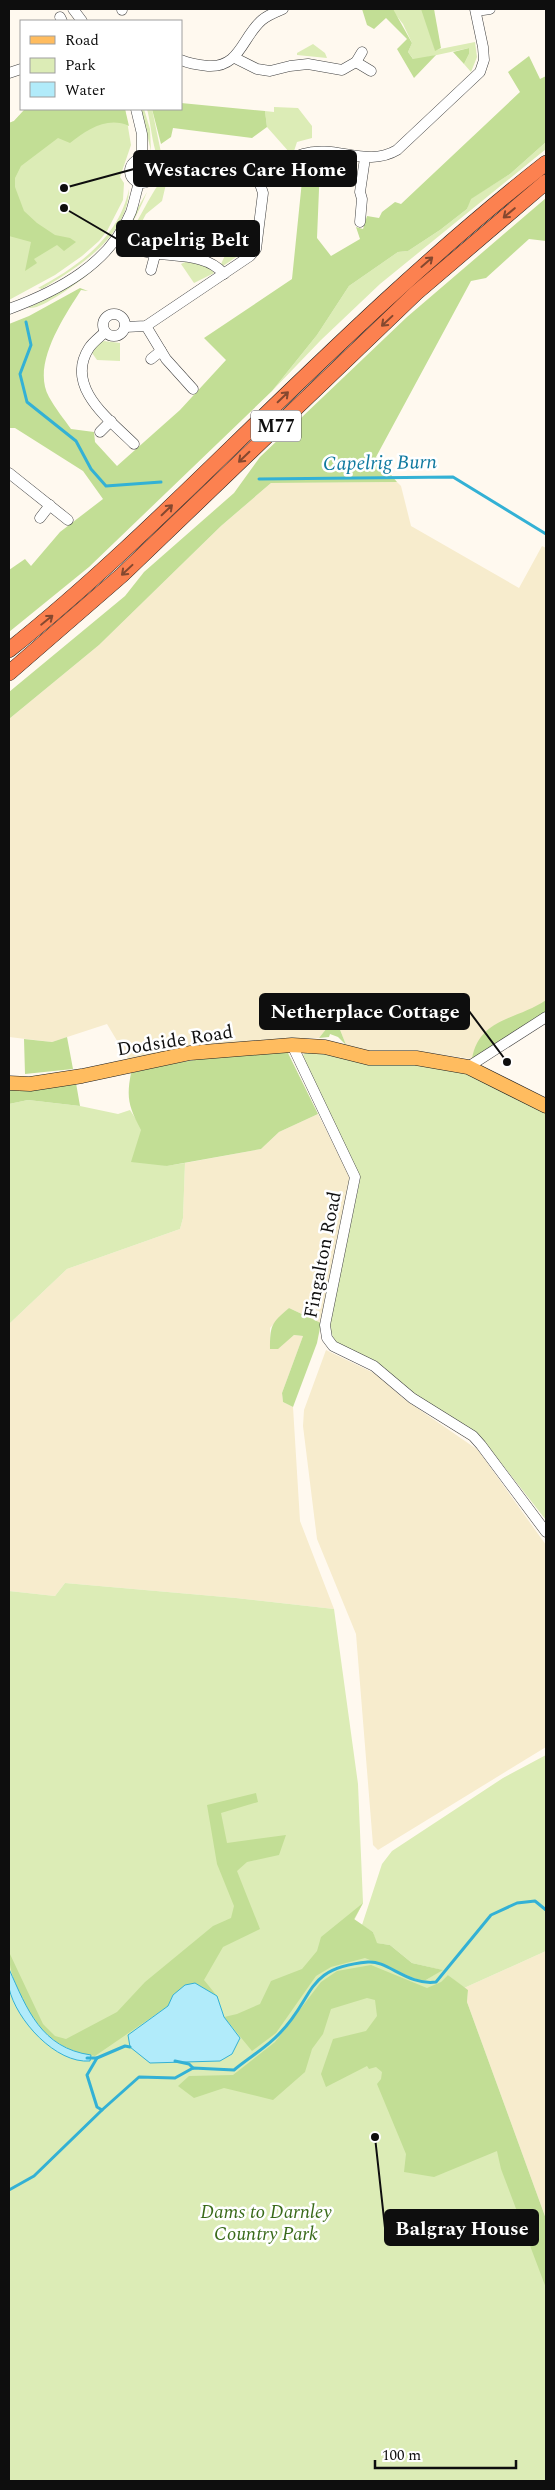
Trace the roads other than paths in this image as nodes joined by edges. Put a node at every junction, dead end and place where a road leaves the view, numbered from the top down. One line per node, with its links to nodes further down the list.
1 (73, 9): 5 (street)
2 (283, 9): 7 (street)
3 (490, 9): 4 (street)
4 (476, 10): 13 (street)
5 (81, 20)
6 (362, 52): 9 (street)
7 (235, 58): 8 (street); 9 (street)
8 (182, 60)
9 (356, 62): 10 (street)
10 (371, 71)
11 (136, 110): 12 (street)
12 (142, 158): 15 (street); 18 (street)
13 (365, 158): 16 (street); 19 (street)
14 (546, 163): 40 (highway, M77, one-way to 14)
15 (154, 173): 16 (street); 18 (street)
16 (258, 178): 25 (street)
17 (546, 182): 41 (highway, M77, one-way to 41)
18 (139, 183): 26 (street)
19 (361, 211): 20 (street); 21 (street)
20 (372, 212)
21 (360, 222)
22 (138, 250): 23 (street)
23 (155, 254): 24 (street); 25 (street)
24 (151, 270)
25 (224, 274): 27 (street)
26 (9, 309)
27 (146, 326): 28 (street); 30 (street)
28 (125, 327): 29 (street); 29 (street)
29 (105, 332): 33 (street)
30 (161, 351): 31 (street); 32 (street)
31 (151, 359)
32 (193, 388)
33 (111, 421): 34 (street); 35 (street)
34 (100, 432)
35 (134, 444)
36 (9, 472): 37 (street)
37 (50, 505): 38 (street); 39 (street)
38 (40, 518)
39 (68, 520)
40 (9, 650)
41 (9, 673)
42 (546, 1017): 44 (street)
43 (292, 1045): 44 (main road, Dodside Road); 45 (main road, Dodside Road); 47 (street, Fingalton Road)
44 (468, 1067): 46 (main road, Dodside Road)
45 (9, 1082)
46 (546, 1106)
47 (546, 1532)

